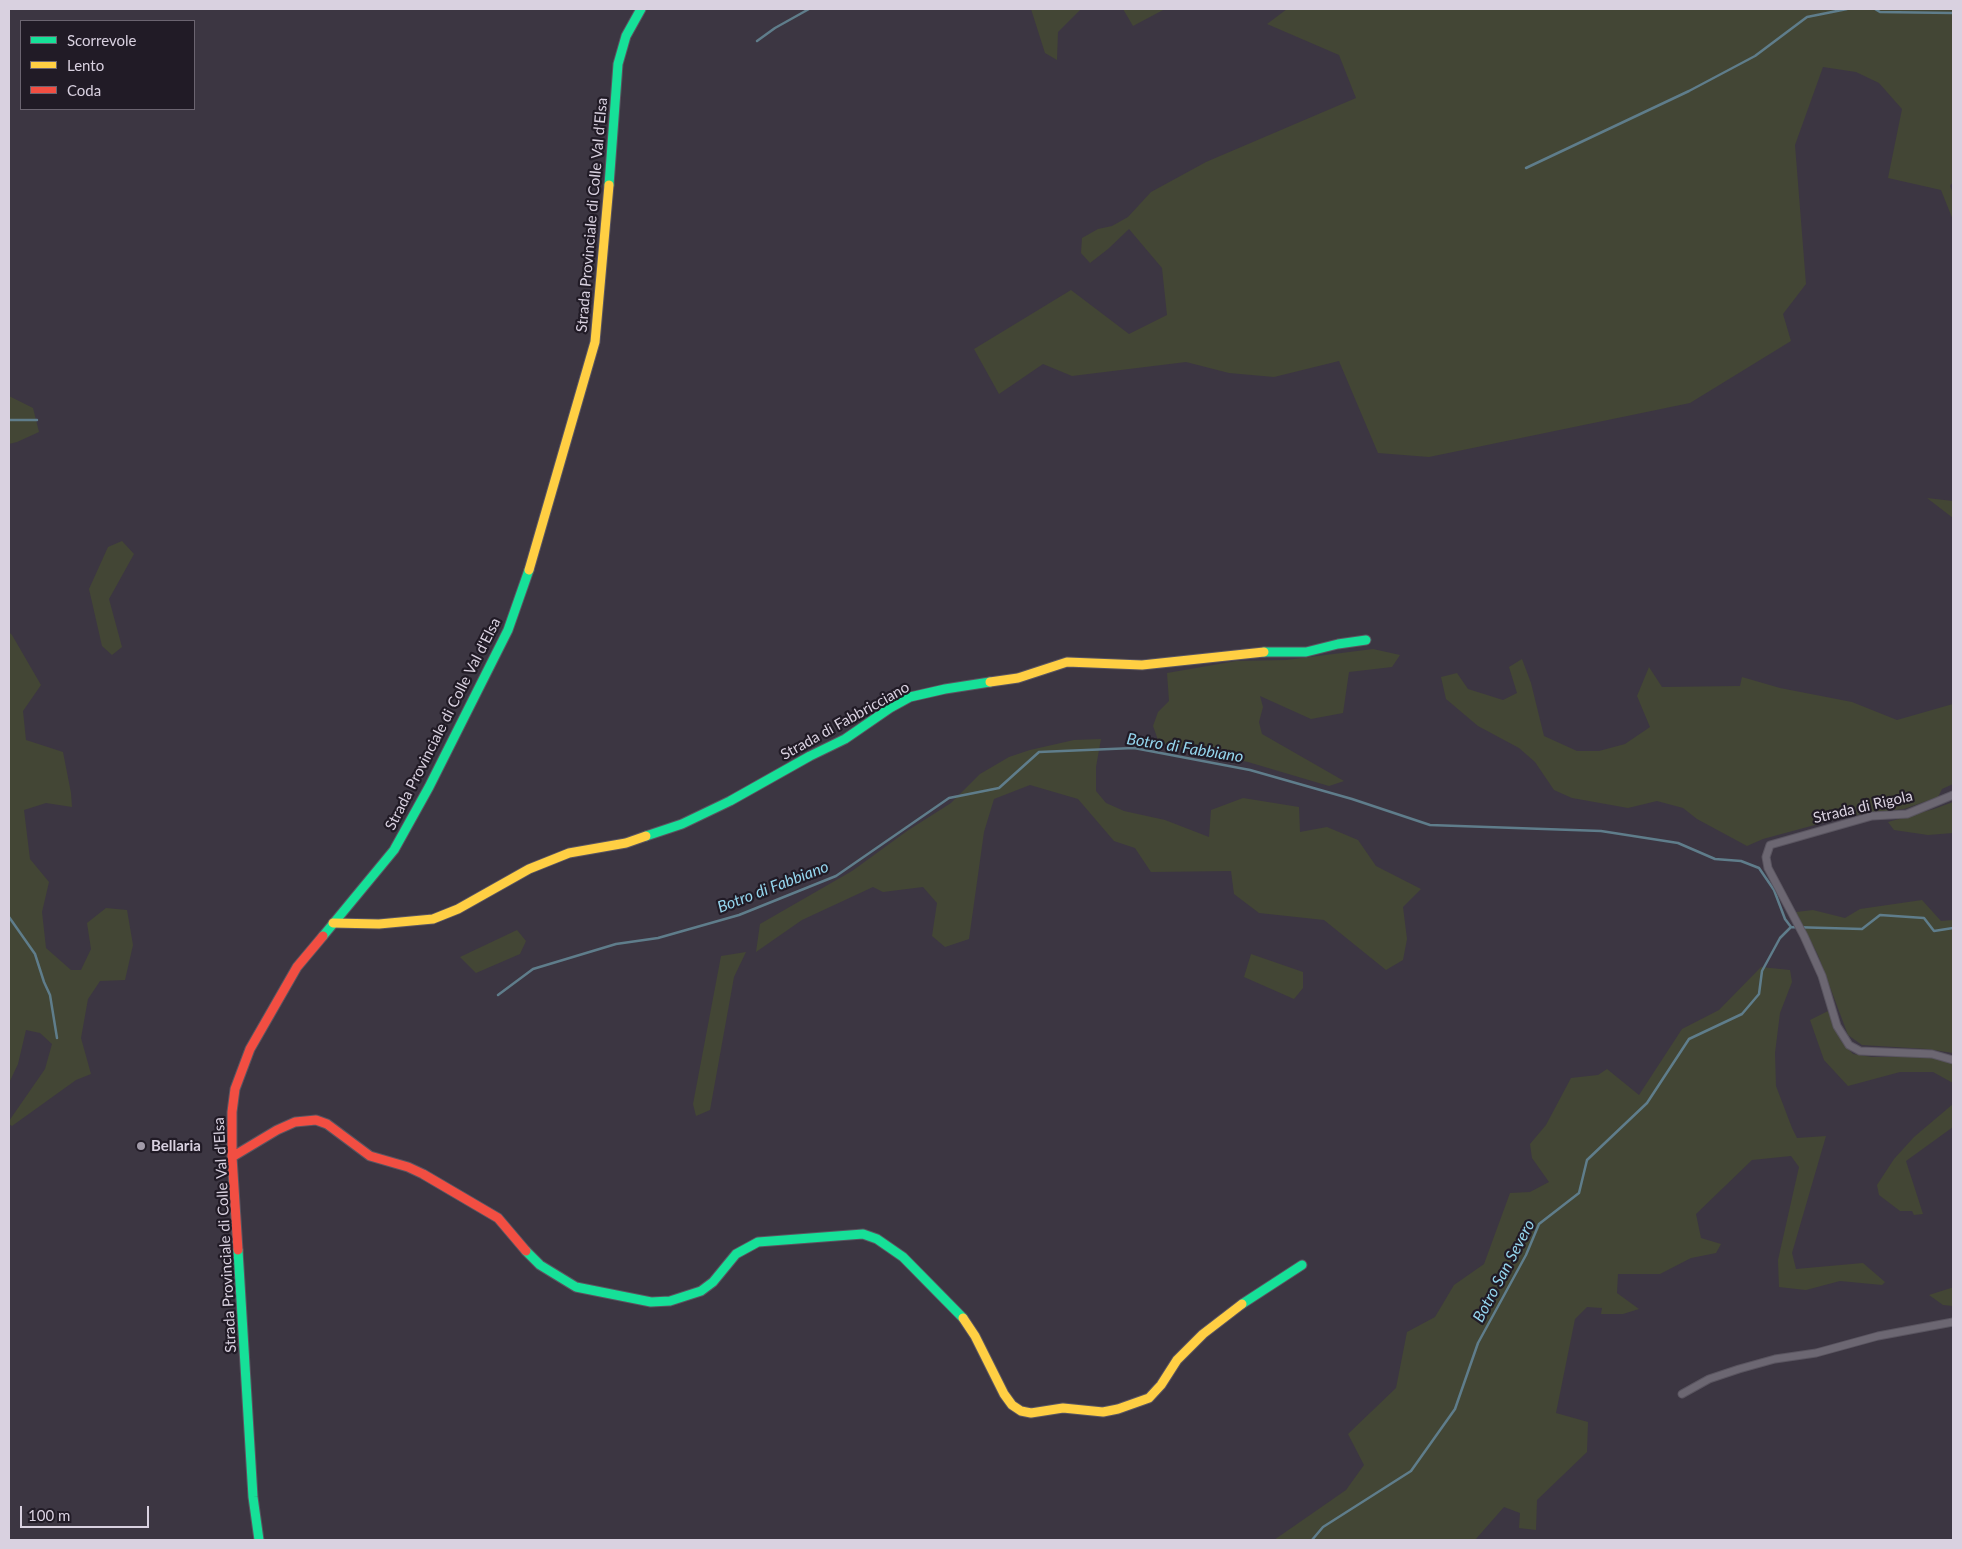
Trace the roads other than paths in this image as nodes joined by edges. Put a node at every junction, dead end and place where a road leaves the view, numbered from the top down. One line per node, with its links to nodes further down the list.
1 (642, 9): 4 (street, Strada Provinciale di Colle Val d'Elsa)
2 (1366, 640): 4 (street, Strada di Fabbricciano)
3 (1953, 795): 5 (street, Strada di Rigola)
4 (333, 923): 6 (street, Strada Provinciale di Colle Val d'Elsa)
5 (1953, 1060)
6 (232, 1157): 7 (street); 10 (street, Strada Provinciale di Colle Val d'Elsa)
7 (1302, 1265)
8 (1953, 1322): 9 (street)
9 (1682, 1394)
10 (259, 1540)

